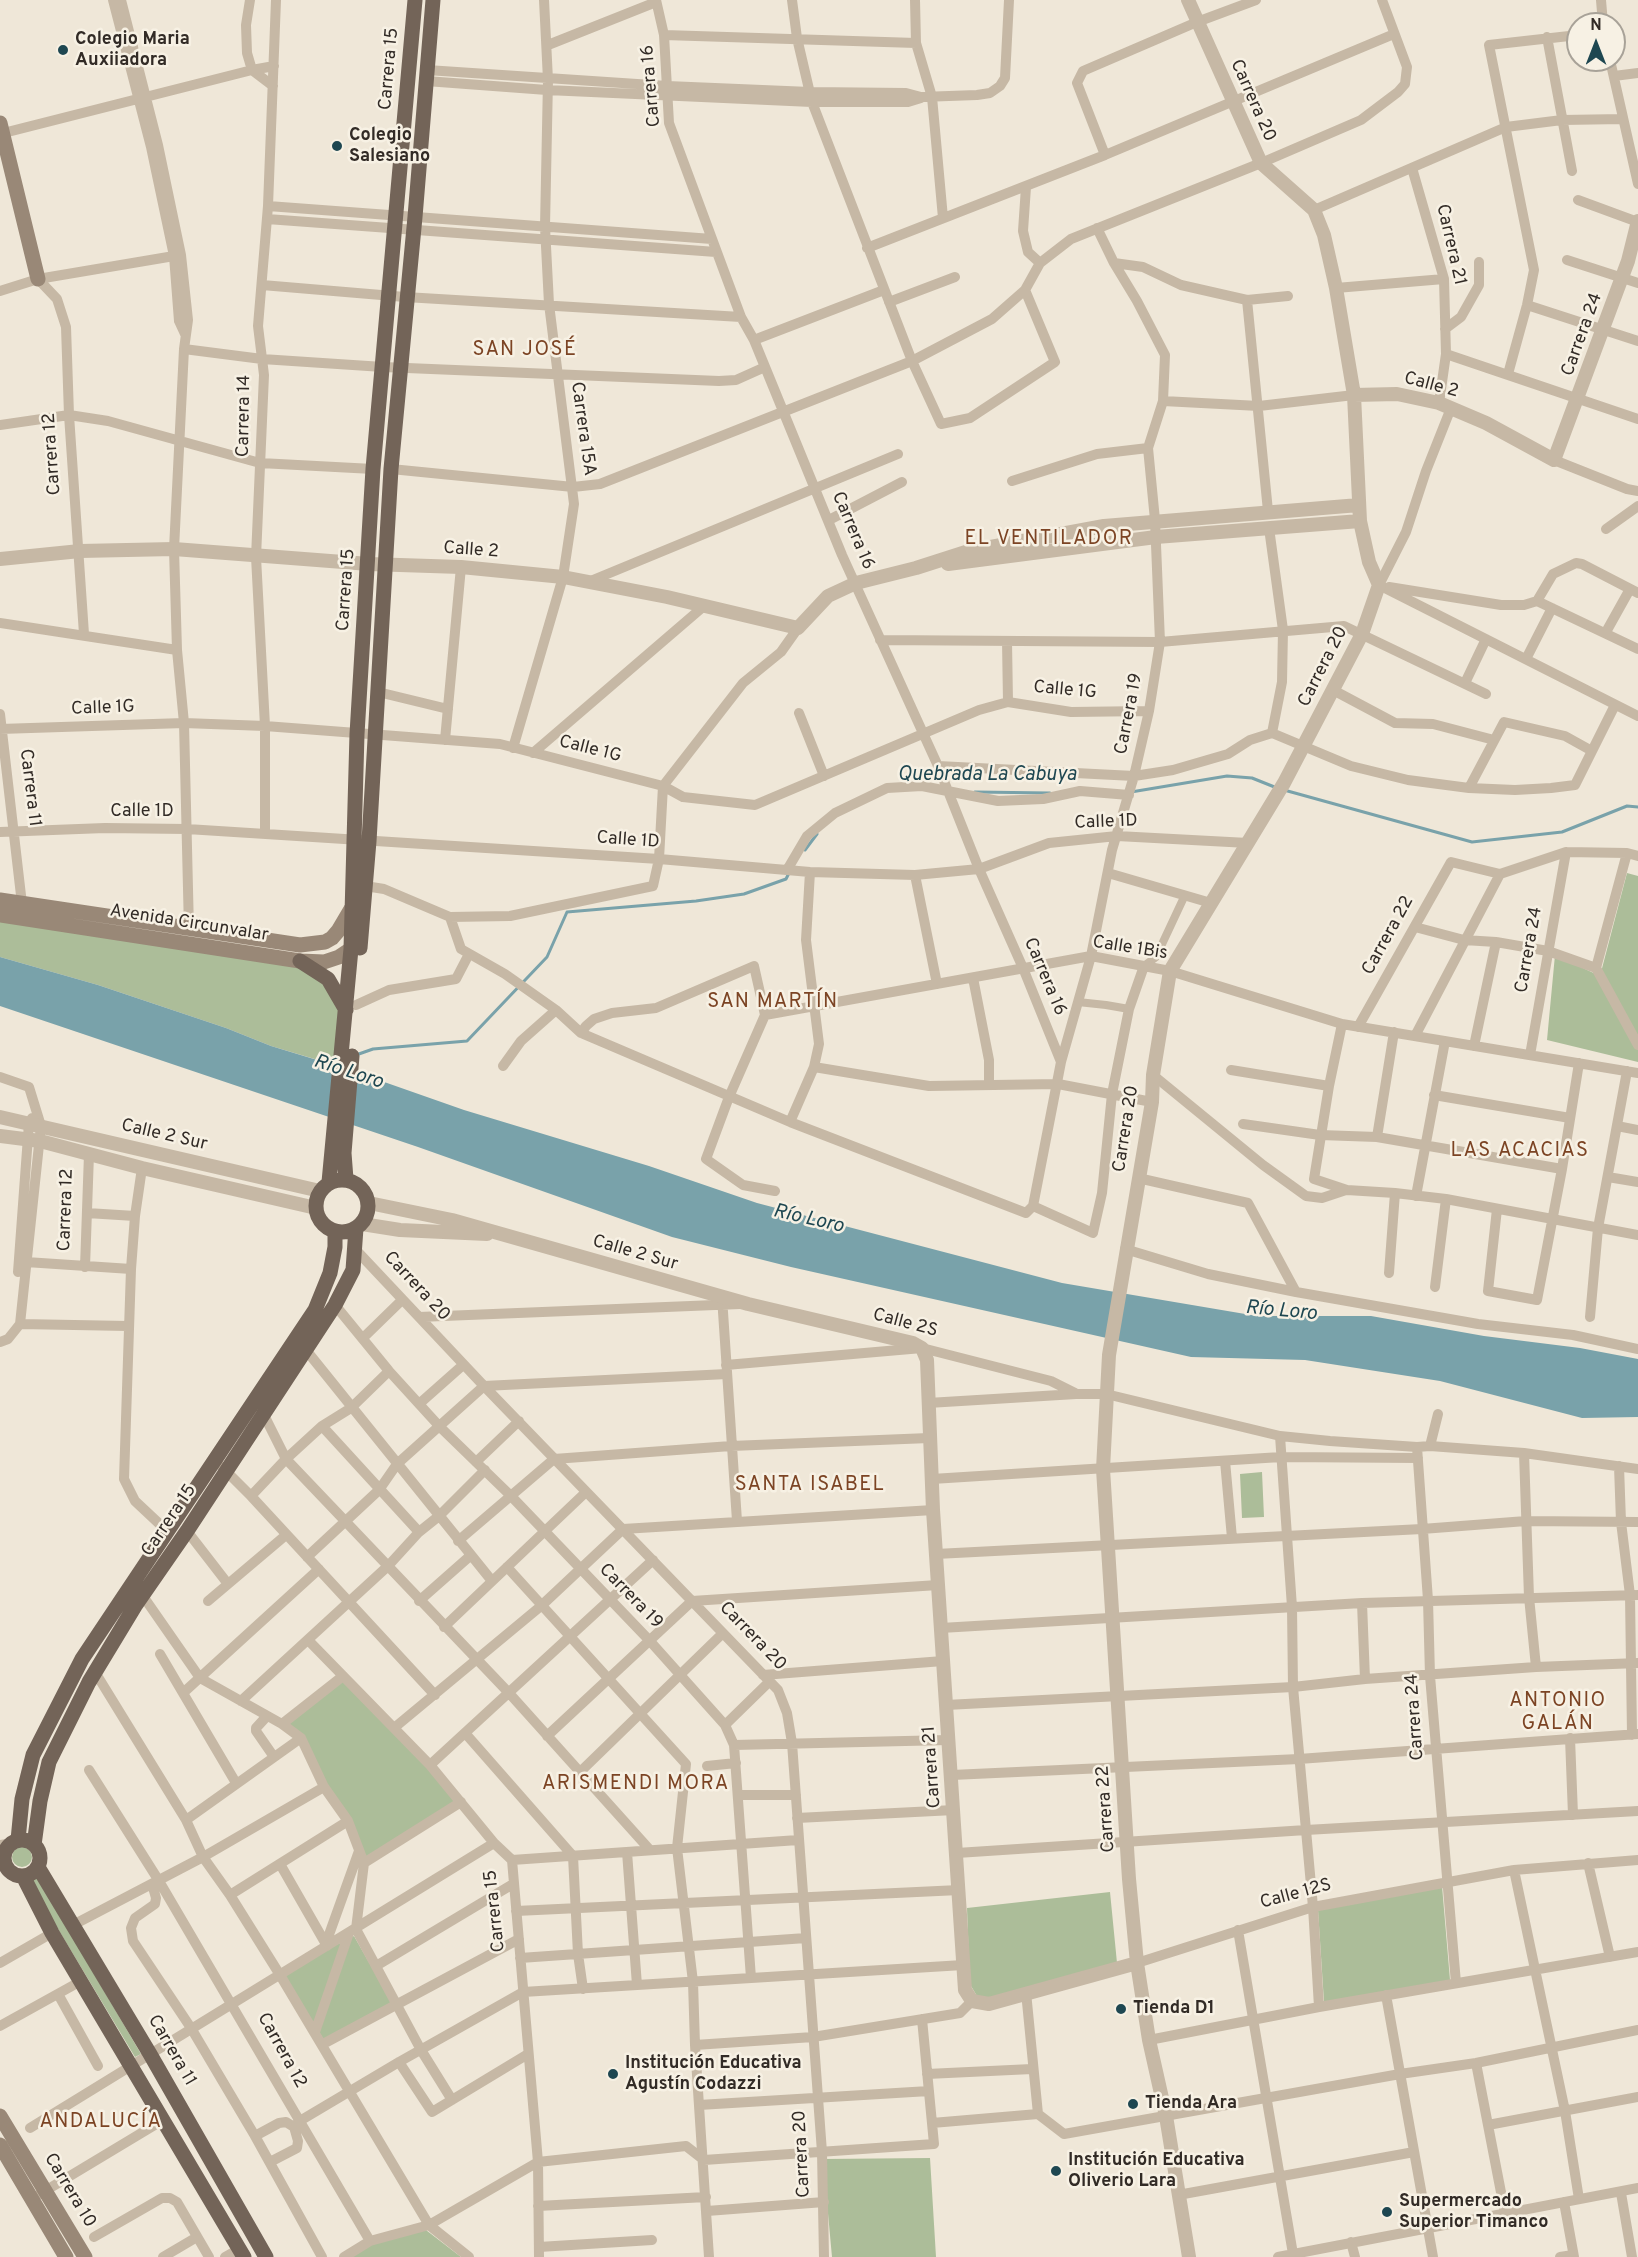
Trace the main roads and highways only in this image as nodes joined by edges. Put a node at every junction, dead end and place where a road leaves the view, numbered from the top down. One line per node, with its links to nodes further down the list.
1 (415, 0): 6 (main road, Carrera 15)
2 (433, 0): 8 (main road, Carrera 15)
3 (1, 130): 4 (main road, Carrera 12)
4 (0, 165)
5 (0, 900): 6 (main road, Avenida Circunvalar)
6 (351, 909): 9 (main road, Carrera 15)
7 (0, 915): 10 (main road, Avenida Circunvalar)
8 (361, 934): 9 (main road); 11 (main road, Carrera 15)
9 (351, 949): 10 (main road, Avenida Circunvalar); 11 (main road, Carrera 15)
10 (300, 962): 11 (main road)
11 (351, 1013): 12 (main road, Carrera 15)
12 (338, 1151): 13 (main road, Carrera 15); 14 (main road, Carrera 15)
13 (346, 1179): 14 (main road); 15 (main road)
14 (325, 1187): 16 (main road)
15 (359, 1226): 16 (main road); 18 (main road, Carrera 15)
16 (335, 1231): 17 (main road, Carrera 15)
17 (8, 1844): 18 (main road); 19 (main road)
18 (34, 1845): 20 (main road)
19 (2, 1863): 21 (main road)
20 (38, 1867): 21 (main road); 28 (main road, Carrera 11)
21 (23, 1876): 25 (main road)
22 (0, 2115): 24 (main road, Carrera 10)
23 (0, 2145): 24 (main road, Carrera 10)
24 (39, 2195): 26 (main road, Carrera 10); 27 (main road, Carrera 10)
25 (236, 2254)
26 (66, 2257)
27 (85, 2257)
28 (266, 2257)

